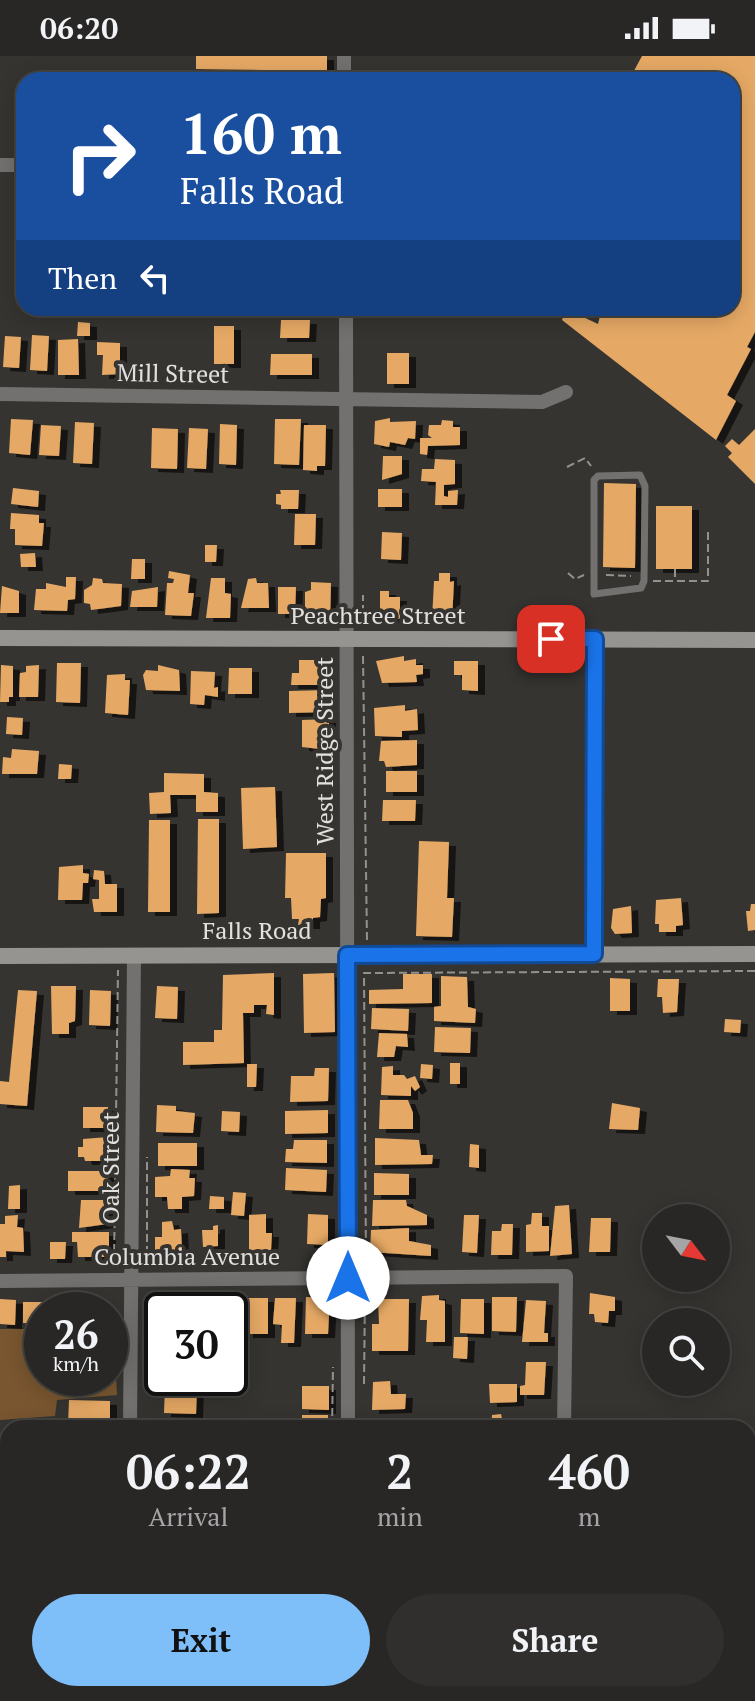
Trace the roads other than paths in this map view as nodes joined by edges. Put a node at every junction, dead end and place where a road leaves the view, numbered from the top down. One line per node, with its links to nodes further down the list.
1 (346, 316): 4 (street, West Ridge Street)
2 (566, 392): 4 (street, Mill Street)
3 (0, 394): 4 (street, Mill Street)
4 (346, 399): 8 (street, West Ridge Street)
5 (594, 575): 5 (lane)
6 (0, 638): 8 (main road, Peachtree Street)
7 (595, 639): 8 (main road, Peachtree Street); 9 (main road, Peachtree Street); 10 (street)
8 (355, 640): 12 (street, West Ridge Street)
9 (755, 640)
10 (587, 954): 11 (main road, Falls Road); 12 (main road, Falls Road)
11 (755, 954)
12 (347, 955): 14 (main road, Falls Road); 16 (street, West Ridge Street)
13 (0, 956): 14 (main road, Falls Road)
14 (134, 956): 15 (street, Oak Street)
15 (137, 1275): 16 (street, Columbia Avenue); 17 (street, Columbia Avenue); 18 (street, Oak Street)
16 (348, 1278): 19 (street, West Ridge Street); 20 (street, Columbia Avenue)
17 (0, 1281)
18 (130, 1420)
19 (348, 1420)
20 (564, 1420)

